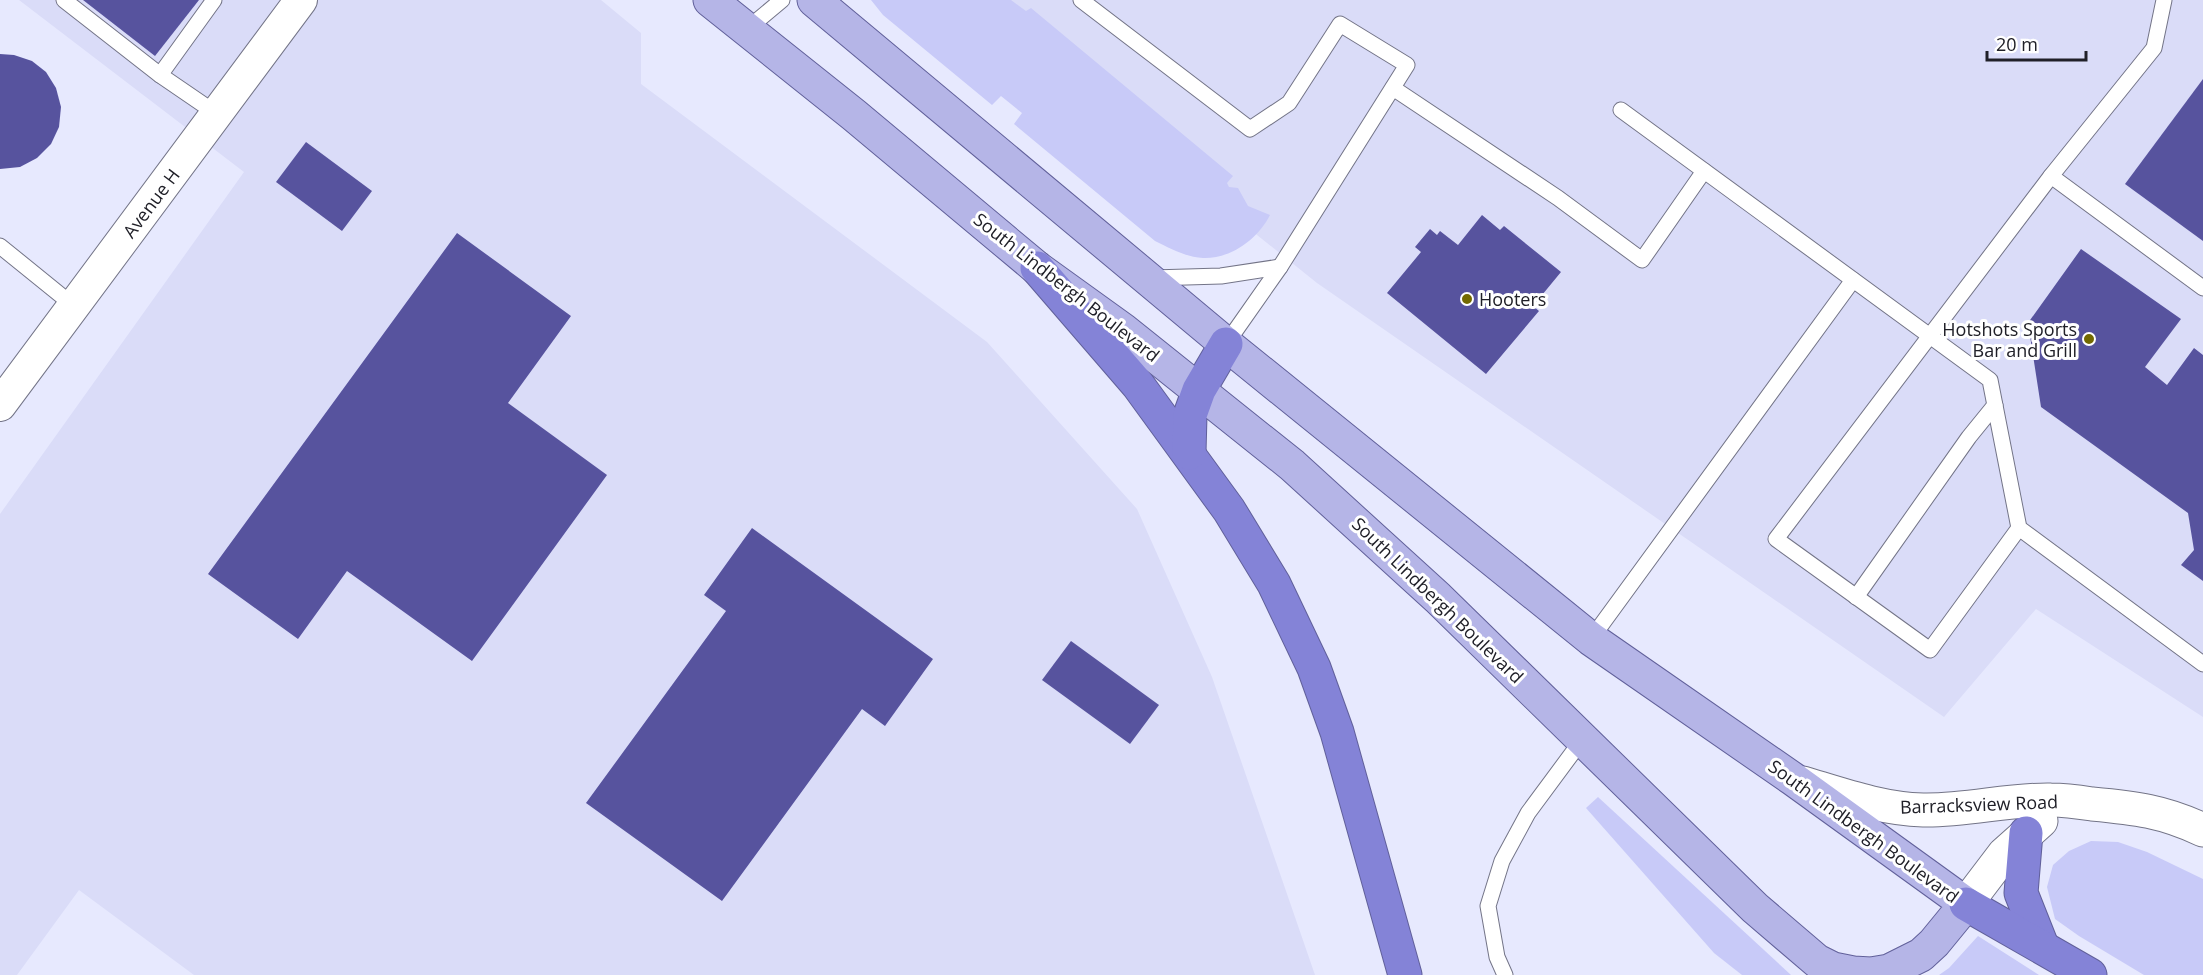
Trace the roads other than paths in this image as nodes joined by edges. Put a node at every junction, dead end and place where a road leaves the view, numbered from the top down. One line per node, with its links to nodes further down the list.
1 (64, 0): 10 (lane)
2 (214, 0): 10 (lane)
3 (301, 0): 13 (street, Avenue H)
4 (710, 0): 9 (main road, South Lindbergh Boulevard)
5 (782, 0): 9 (lane)
6 (814, 0): 19 (main road, South Lindbergh Boulevard)
7 (1081, 0): 11 (lane)
8 (2164, 0): 15 (lane)
9 (746, 30): 18 (main road, South Lindbergh Boulevard)
10 (160, 75): 13 (lane)
11 (1393, 88): 14 (lane); 17 (lane)
12 (1621, 110): 14 (lane)
13 (217, 114): 22 (street, Avenue H)
14 (1704, 171): 20 (lane)
15 (2051, 176): 21 (lane); 23 (lane)
16 (0, 246): 22 (lane)
17 (1280, 267): 19 (lane); 24 (lane)
18 (1037, 268): 26 (main road, South Lindbergh Boulevard); 28 (highway)
19 (1147, 278): 24 (main road, South Lindbergh Boulevard)
20 (1853, 280): 23 (lane); 31 (lane)
21 (2203, 288)
22 (74, 306): 25 (street, Avenue H)
23 (1930, 337): 27 (lane); 30 (lane)
24 (1226, 344): 26 (highway); 31 (main road, South Lindbergh Boulevard)
25 (5, 388)
26 (1198, 390): 28 (highway); 33 (main road, South Lindbergh Boulevard)
27 (1995, 405): 29 (lane); 30 (lane)
28 (1189, 453): 40 (highway)
29 (2019, 528): 30 (lane); 32 (lane)
30 (1856, 597)
31 (1591, 639): 34 (main road, South Lindbergh Boulevard)
32 (2203, 664)
33 (1582, 740): 38 (main road, South Lindbergh Boulevard); 41 (lane)
34 (1793, 779): 35 (street, Barracksview Road); 38 (main road, South Lindbergh Boulevard)
35 (2098, 804): 36 (street, Barracksview Road); 37 (street, Barracksview Road)
36 (2203, 830)
37 (2026, 833): 38 (street, Barracksview Road); 39 (highway)
38 (1966, 904): 39 (highway)
39 (2042, 946): 42 (highway)
40 (1405, 975)
41 (1505, 975)
42 (2090, 975)

